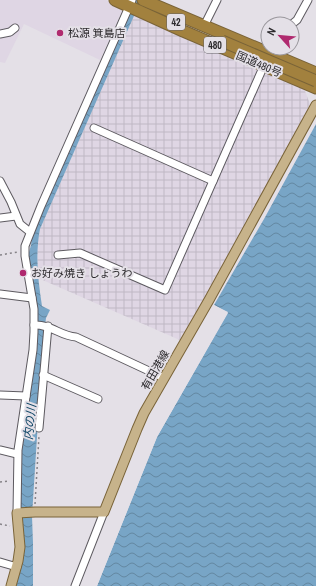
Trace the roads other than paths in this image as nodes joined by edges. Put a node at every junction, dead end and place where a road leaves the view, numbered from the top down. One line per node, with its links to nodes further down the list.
1 (115, 0): 5 (highway, 国道480号 / 480)
2 (143, 0): 7 (highway, 国道480号 / 480)
3 (217, 0): 7 (street)
4 (308, 0): 6 (street)
5 (130, 2): 13 (highway, 国道480号 / 480); 15 (highway, 42, bridge); 23 (street)
6 (299, 16)
7 (204, 26): 10 (highway, 国道480号 / 480)
8 (15, 28): 9 (street)
9 (0, 34)
10 (260, 48)
11 (267, 56): 13 (street)
12 (279, 56): 14 (highway, 国道480号 / 480)
13 (264, 66): 16 (highway, 国道480号 / 480); 20 (street)
14 (316, 73)
15 (316, 81)
16 (316, 88)
17 (316, 105): 30 (main road, 有田港線)
18 (94, 128): 20 (street)
19 (0, 181): 21 (street)
20 (213, 181): 24 (street)
21 (16, 216): 22 (street); 23 (street)
22 (0, 218)
23 (30, 232): 26 (street)
24 (58, 255)
25 (0, 294): 26 (street)
26 (32, 298): 27 (street)
27 (35, 325): 28 (street); 32 (street)
28 (47, 326): 29 (street); 30 (street)
29 (43, 375): 33 (street); 34 (street)
30 (164, 378): 37 (main road, 有田港線)
31 (0, 395): 32 (street)
32 (26, 396): 36 (street)
33 (98, 399)
34 (39, 428)
35 (0, 450): 36 (street)
36 (17, 454): 38 (street)
37 (104, 512): 38 (main road); 42 (street)
38 (19, 513): 40 (main road)
39 (0, 562): 40 (street)
40 (17, 567): 41 (main road)
41 (11, 586)
42 (75, 586)

